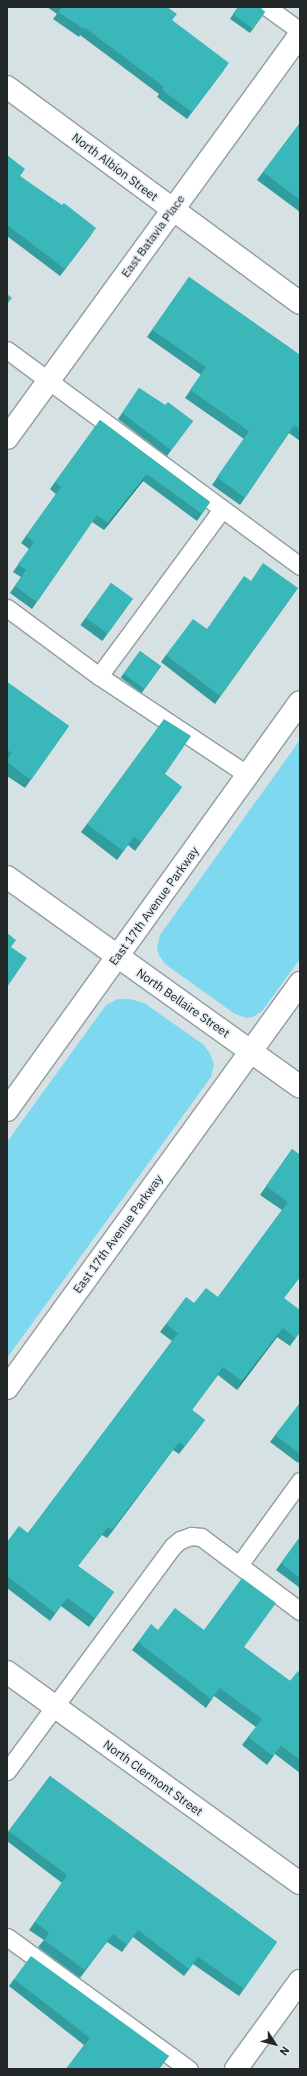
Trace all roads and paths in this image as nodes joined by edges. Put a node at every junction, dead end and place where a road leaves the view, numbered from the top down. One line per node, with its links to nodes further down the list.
1 (267, 7): 2 (lane)
2 (300, 32): 4 (street, East Batavia Place)
3 (7, 87): 4 (street, North Albion Street)
4 (172, 209): 5 (street, North Albion Street); 7 (street, East Batavia Place)
5 (300, 303)
6 (7, 350): 7 (lane)
7 (49, 380): 8 (street, East Batavia Place); 9 (lane)
8 (7, 438)
9 (222, 509): 10 (lane); 12 (lane)
10 (300, 566)
11 (7, 608): 12 (lane)
12 (99, 676): 14 (lane)
13 (300, 702): 14 (street, East 17th Avenue Parkway)
14 (248, 775): 16 (street, East 17th Avenue Parkway)
15 (7, 877): 16 (street, North Bellaire Street)
16 (118, 957): 18 (street, North Bellaire Street); 20 (street, East 17th Avenue Parkway)
17 (300, 983): 18 (street, East 17th Avenue Parkway)
18 (250, 1050): 19 (street, North Bellaire Street); 21 (street, East 17th Avenue Parkway)
19 (300, 1087)
20 (7, 1110)
21 (7, 1388)
22 (300, 1481): 23 (lane)
23 (239, 1565): 24 (lane); 26 (lane)
24 (300, 1611)
25 (7, 1672): 26 (street, North Clermont Street)
26 (54, 1707): 27 (lane); 28 (street, North Clermont Street)
27 (7, 1771)
28 (300, 1883)
29 (7, 1937): 31 (lane)
30 (300, 1981): 32 (street)
31 (189, 2069)
32 (236, 2069)

